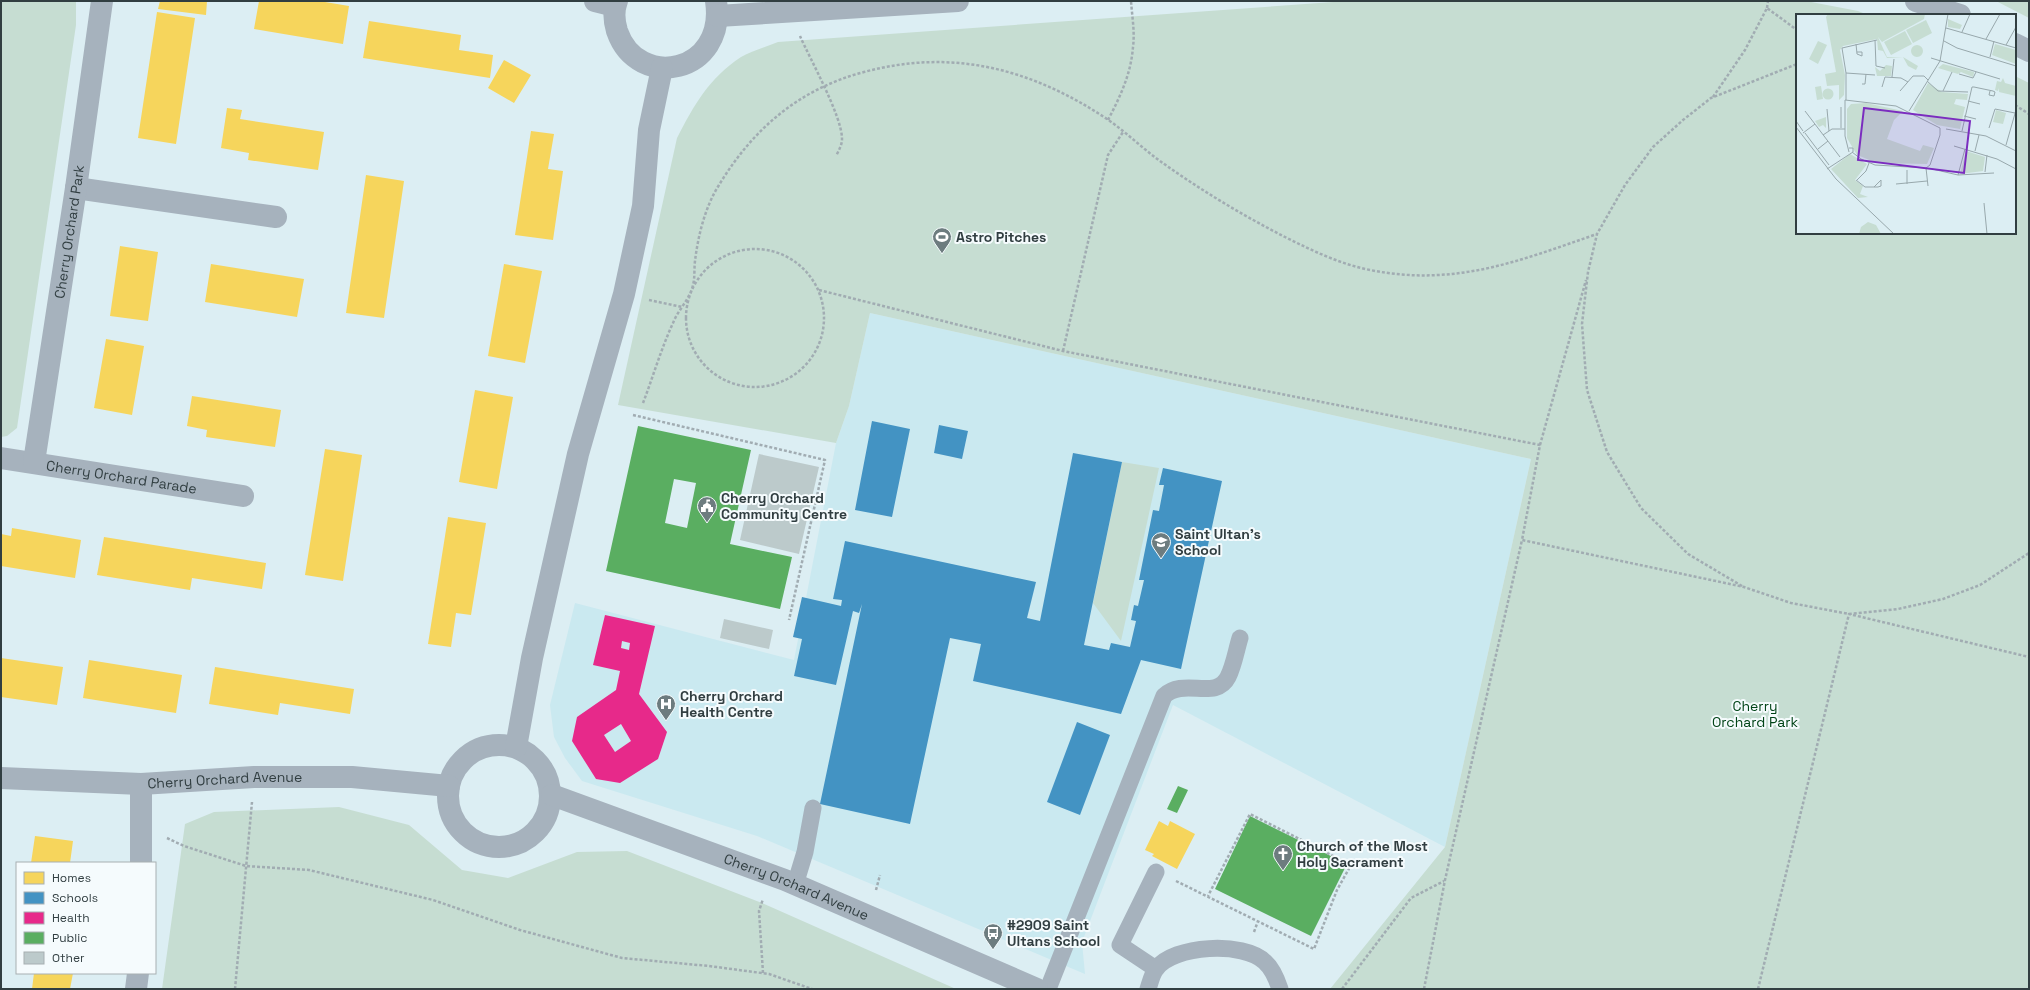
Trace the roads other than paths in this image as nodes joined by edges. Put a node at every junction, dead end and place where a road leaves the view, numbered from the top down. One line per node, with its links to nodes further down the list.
1 (102, 1): 10 (street, Cherry Orchard Park)
2 (958, 1): 5 (street)
3 (1916, 1): 6 (street)
4 (609, 3): 9 (street)
5 (717, 9): 9 (street)
6 (1957, 14)
7 (2016, 44): 8 (street)
8 (2029, 51)
9 (662, 68): 16 (street)
10 (76, 188): 11 (street); 13 (street, Cherry Orchard Park)
11 (276, 217)
12 (1, 458): 13 (street, Cherry Orchard Parade)
13 (34, 462): 14 (street, Cherry Orchard Parade)
14 (243, 496)
15 (1240, 638): 29 (lane)
16 (516, 747): 19 (street); 20 (street)
17 (1, 778): 18 (street, Cherry Orchard Avenue)
18 (141, 784): 19 (street, Cherry Orchard Avenue); 22 (street)
19 (449, 786): 20 (street)
20 (552, 795): 24 (street, Cherry Orchard Avenue)
21 (813, 808): 24 (lane)
22 (141, 862)
23 (1156, 872): 25 (lane)
24 (795, 885): 28 (street, Cherry Orchard Avenue)
25 (1156, 969): 30 (lane); 31 (lane)
26 (138, 974): 27 (street)
27 (136, 989)
28 (1037, 989)
29 (1048, 989)
30 (1148, 989)
31 (1280, 989)

